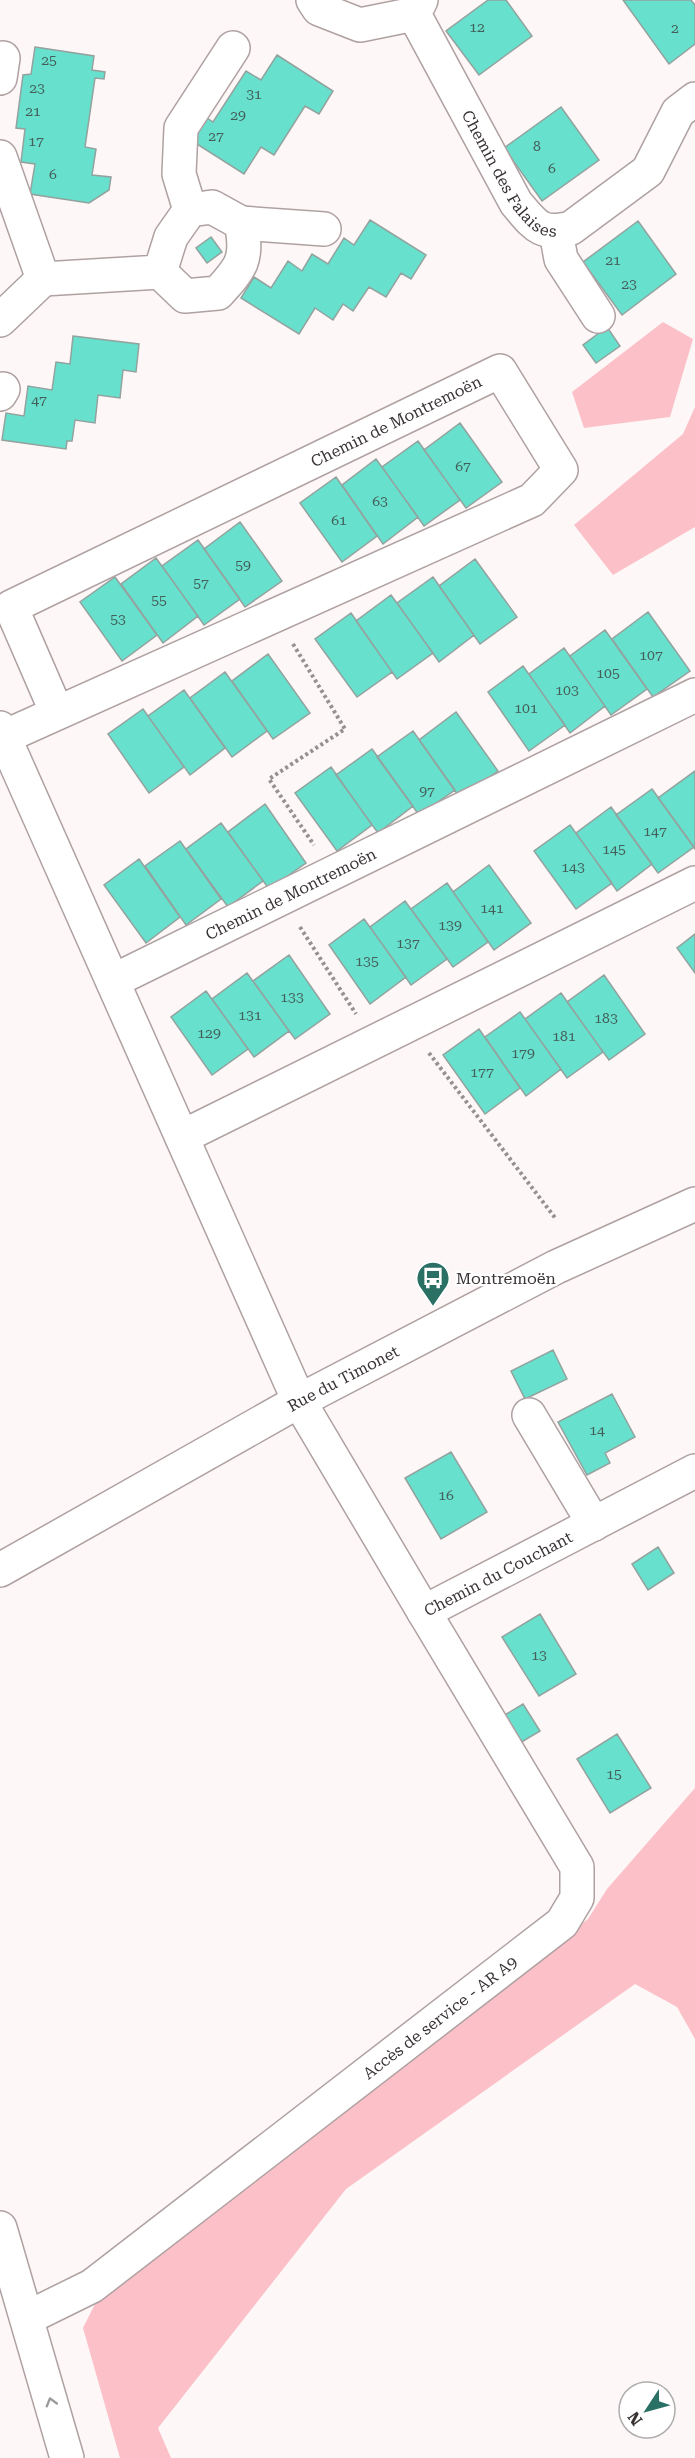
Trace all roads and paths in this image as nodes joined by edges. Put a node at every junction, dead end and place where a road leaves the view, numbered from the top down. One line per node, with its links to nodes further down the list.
1 (313, 0): 2 (main road)
2 (417, 7): 9 (main road, Chemin des Falaises)
3 (233, 48): 6 (main road)
4 (695, 99): 9 (main road, Chemin des Falaises)
5 (0, 157): 11 (main road)
6 (190, 210): 7 (main road); 10 (main road)
7 (241, 223): 8 (main road); 10 (main road)
8 (324, 229)
9 (556, 232): 12 (main road)
10 (160, 272): 11 (main road)
11 (44, 279): 13 (main road)
12 (598, 316)
13 (0, 320)
14 (275, 615): 16 (main road, Chemin de Montremoën); 16 (main road, Chemin de Montremoën); 18 (path)
15 (695, 695): 18 (main road, Chemin de Montremoën)
16 (57, 713): 17 (main road, Chemin de Montremoën)
17 (2, 733): 21 (main road, Chemin de Montremoën)
18 (333, 873): 20 (main road, Chemin de Montremoën)
19 (695, 884): 22 (main road)
20 (282, 898): 21 (main road, Chemin de Montremoën); 23 (path)
21 (113, 981): 24 (main road, Chemin de Montremoën)
22 (408, 1026): 23 (main road); 26 (path)
23 (375, 1042): 24 (main road)
24 (182, 1137): 27 (main road, Chemin de Montremoën)
25 (695, 1204): 27 (main road, Rue du Timonet)
26 (556, 1219)
27 (299, 1401): 31 (main road, Rue du Timonet); 32 (main road, Chemin du Couchant)
28 (529, 1415): 30 (main road)
29 (695, 1471): 30 (main road, Chemin du Couchant)
30 (594, 1524): 32 (main road, Chemin du Couchant)
31 (0, 1570)
32 (424, 1612): 34 (main road, Accès de service - AR A9)
33 (0, 2228): 34 (main road)
34 (27, 2318): 35 (main road, one-way to 34)
35 (67, 2458)

